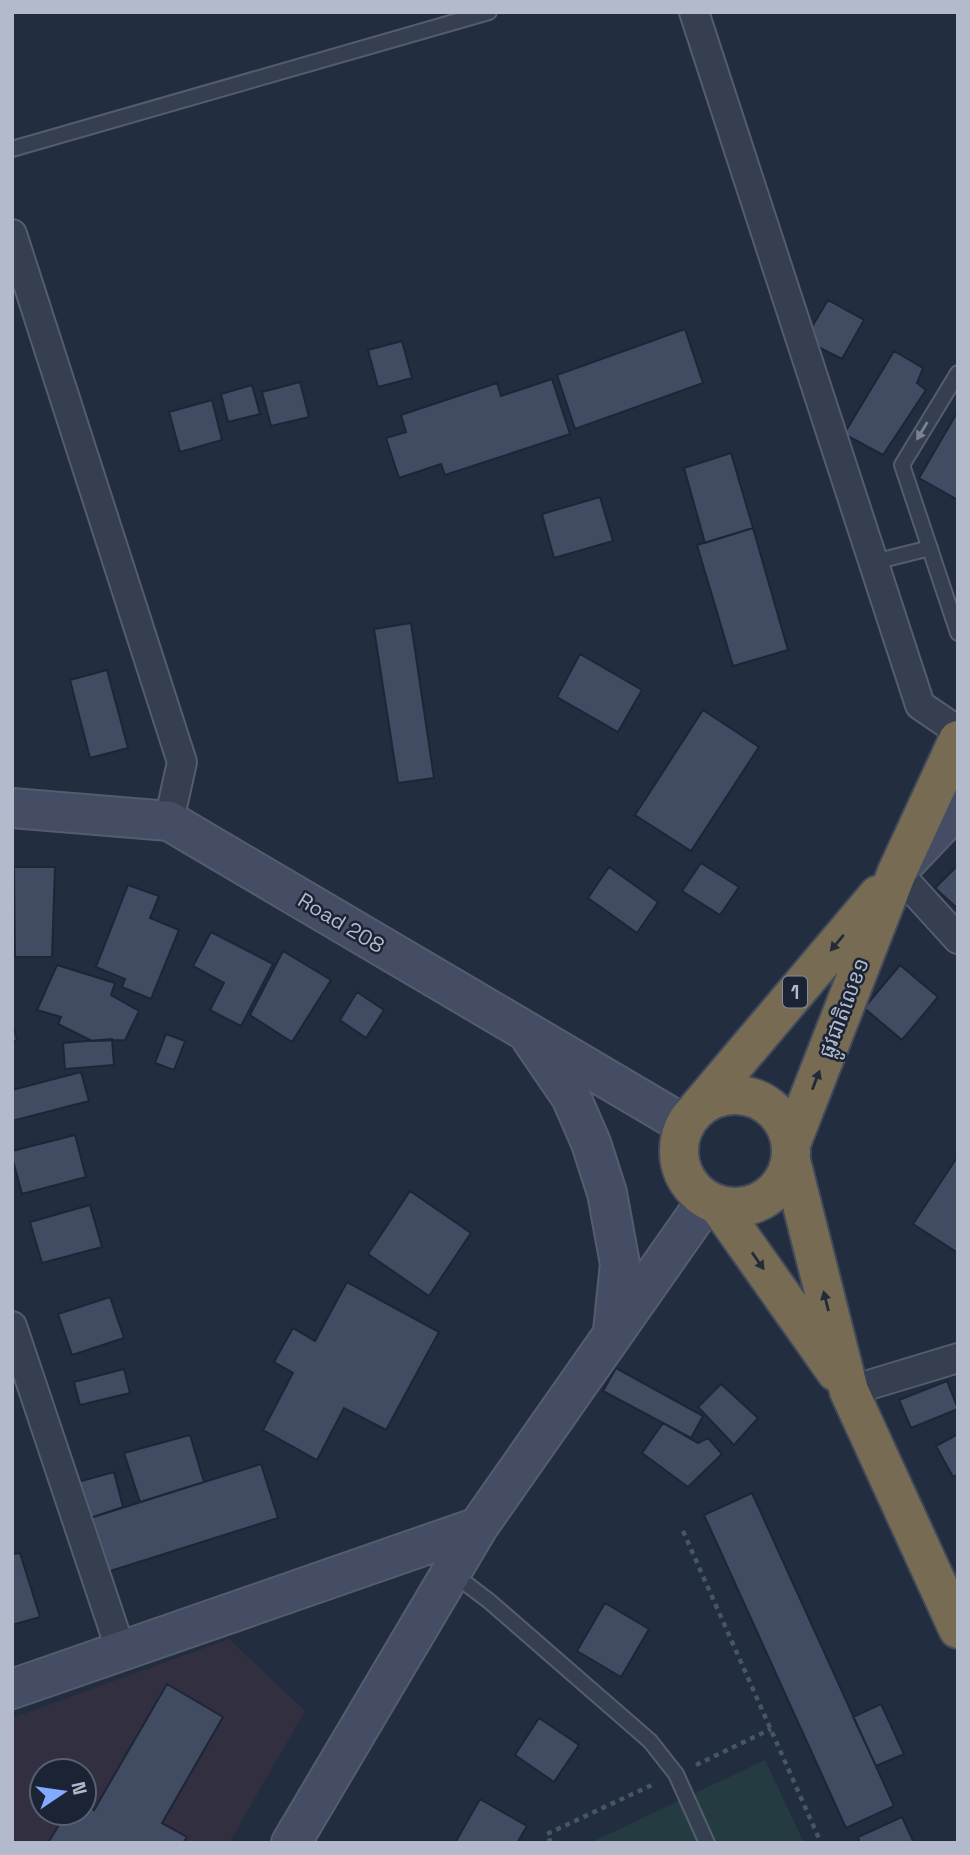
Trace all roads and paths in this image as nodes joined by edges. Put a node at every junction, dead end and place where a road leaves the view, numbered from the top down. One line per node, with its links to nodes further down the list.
1 (489, 12): 3 (lane)
2 (694, 12): 7 (street)
3 (12, 149)
4 (12, 234): 13 (street)
5 (958, 373): 6 (lane, one-way to 6)
6 (930, 548): 7 (lane); 8 (lane)
7 (874, 562): 9 (street)
8 (958, 633)
9 (958, 731)
10 (958, 740): 14 (highway, ផ្លូវជាតិលេខ១ / 1)
11 (958, 807): 14 (street)
12 (12, 808): 13 (street, Road 208)
13 (169, 821): 16 (street, Road 208)
14 (897, 872): 15 (street); 17 (highway, ផ្លូវជាតិលេខ១ / 1, one-way to 17); 18 (highway, ផ្លូវជាតិលេខ១ / 1, one-way to 14)
15 (958, 939)
16 (527, 1032): 17 (street, Road 208); 21 (street)
17 (689, 1119): 18 (highway); 19 (highway)
18 (791, 1152): 19 (highway, 1); 23 (highway, one-way to 18)
19 (713, 1203): 21 (street); 23 (highway, one-way to 23)
20 (12, 1326): 28 (street)
21 (613, 1334): 24 (street)
22 (958, 1358): 23 (street)
23 (849, 1391): 27 (highway)
24 (478, 1527): 26 (street); 28 (street)
25 (683, 1531): 34 (path)
26 (451, 1572): 31 (street); 33 (lane)
27 (958, 1629)
28 (121, 1651): 29 (street)
29 (12, 1689)
30 (547, 1834): 32 (path)
31 (291, 1843)
32 (542, 1843)
33 (707, 1843)
34 (821, 1843)

